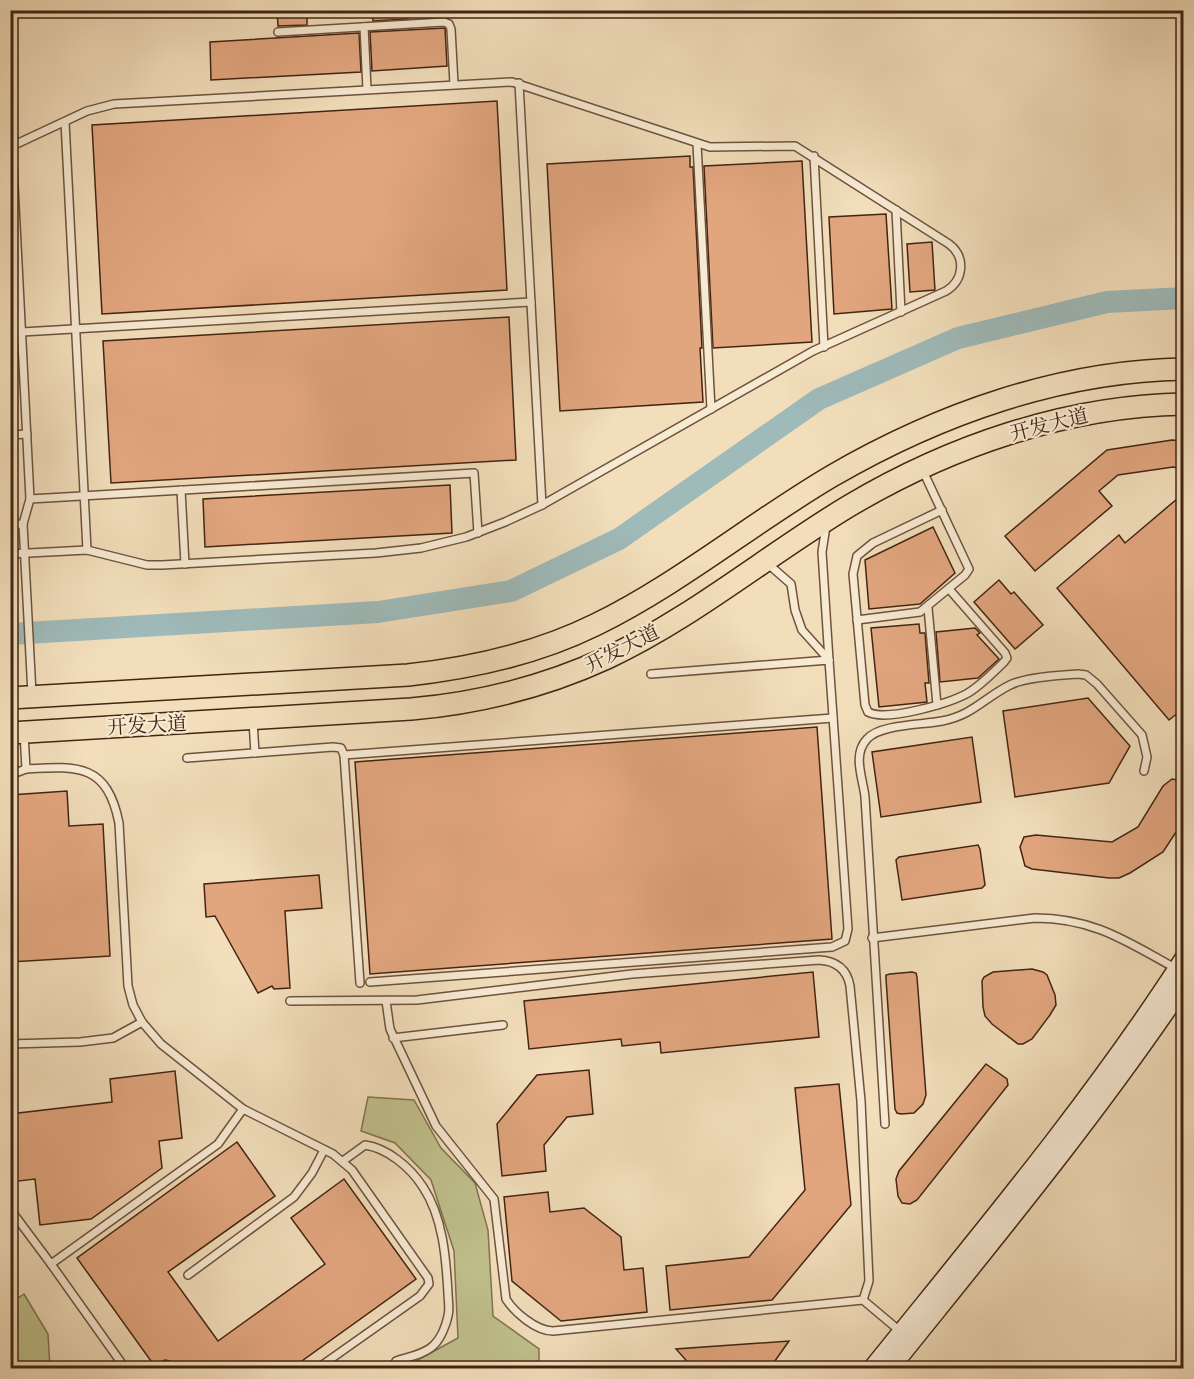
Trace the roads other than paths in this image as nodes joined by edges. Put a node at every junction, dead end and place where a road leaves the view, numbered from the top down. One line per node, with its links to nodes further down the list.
1 (364, 27): 2 (lane); 4 (lane); 5 (lane)
2 (278, 32)
3 (519, 83): 4 (lane); 7 (lane); 12 (lane)
4 (454, 84): 5 (lane)
5 (367, 90): 6 (lane)
6 (65, 122): 8 (lane); 14 (lane)
7 (697, 144): 9 (lane); 19 (lane)
8 (11, 146): 11 (lane)
9 (814, 156): 10 (lane); 16 (lane)
10 (896, 210): 13 (lane); 13 (lane)
11 (14, 260): 15 (lane)
12 (531, 302): 14 (lane); 26 (lane)
13 (901, 312): 16 (lane)
14 (76, 329): 15 (lane); 24 (lane)
15 (22, 332): 20 (lane)
16 (824, 347): 19 (lane)
17 (1184, 369): 44 (main road, 开发大道)
18 (1184, 404): 22 (main road, 开发大道)
19 (711, 409): 26 (lane)
20 (27, 434): 21 (lane); 25 (lane)
21 (10, 435)
22 (922, 469): 27 (lane); 28 (main road, 开发大道)
23 (181, 490): 24 (lane); 31 (lane); 36 (lane)
24 (85, 495): 25 (lane); 32 (lane)
25 (30, 499): 29 (lane)
26 (542, 505): 31 (lane)
27 (942, 510): 37 (lane); 39 (lane)
28 (829, 519): 35 (main road, 开发大道); 41 (lane)
29 (23, 524): 30 (lane); 33 (lane)
30 (10, 525)
31 (478, 532): 36 (lane)
32 (87, 549): 33 (lane); 36 (lane)
33 (25, 553): 34 (lane); 44 (lane)
34 (10, 554)
35 (765, 561): 41 (lane); 47 (main road, 开发大道)
36 (185, 564)
37 (949, 590): 38 (lane); 45 (lane)
38 (928, 608): 39 (lane); 45 (lane)
39 (857, 620): 45 (lane)
40 (10, 651): 42 (lane)
41 (829, 660): 43 (lane); 46 (lane)
42 (11, 661): 44 (lane)
43 (651, 674)
44 (19, 698)
45 (937, 705)
46 (833, 718): 50 (lane); 58 (lane)
47 (253, 719): 48 (main road, 开发大道); 49 (lane)
48 (17, 732): 52 (lane)
49 (255, 753): 50 (lane); 51 (lane)
50 (344, 756): 57 (lane)
51 (187, 758)
52 (26, 769): 54 (lane); 61 (lane)
53 (1144, 771): 55 (lane)
54 (10, 775)
55 (872, 938): 56 (lane); 66 (lane)
56 (1182, 972): 73 (main road)
57 (360, 982)
58 (370, 982)
59 (290, 1001): 60 (lane)
60 (386, 1001): 63 (lane); 72 (lane)
61 (142, 1022): 64 (lane); 65 (lane)
62 (502, 1025): 63 (lane)
63 (393, 1038): 72 (lane)
64 (10, 1044)
65 (243, 1109): 67 (lane); 70 (lane)
66 (885, 1124)
67 (324, 1150): 68 (lane); 71 (lane)
68 (343, 1161): 74 (lane); 76 (lane)
69 (10, 1209): 70 (lane)
70 (51, 1264): 75 (lane)
71 (188, 1275)
72 (863, 1300): 73 (lane)
73 (907, 1337): 77 (main road); 78 (main road)
74 (396, 1361)
75 (125, 1368)
76 (318, 1368)
77 (873, 1368)
78 (890, 1368)

